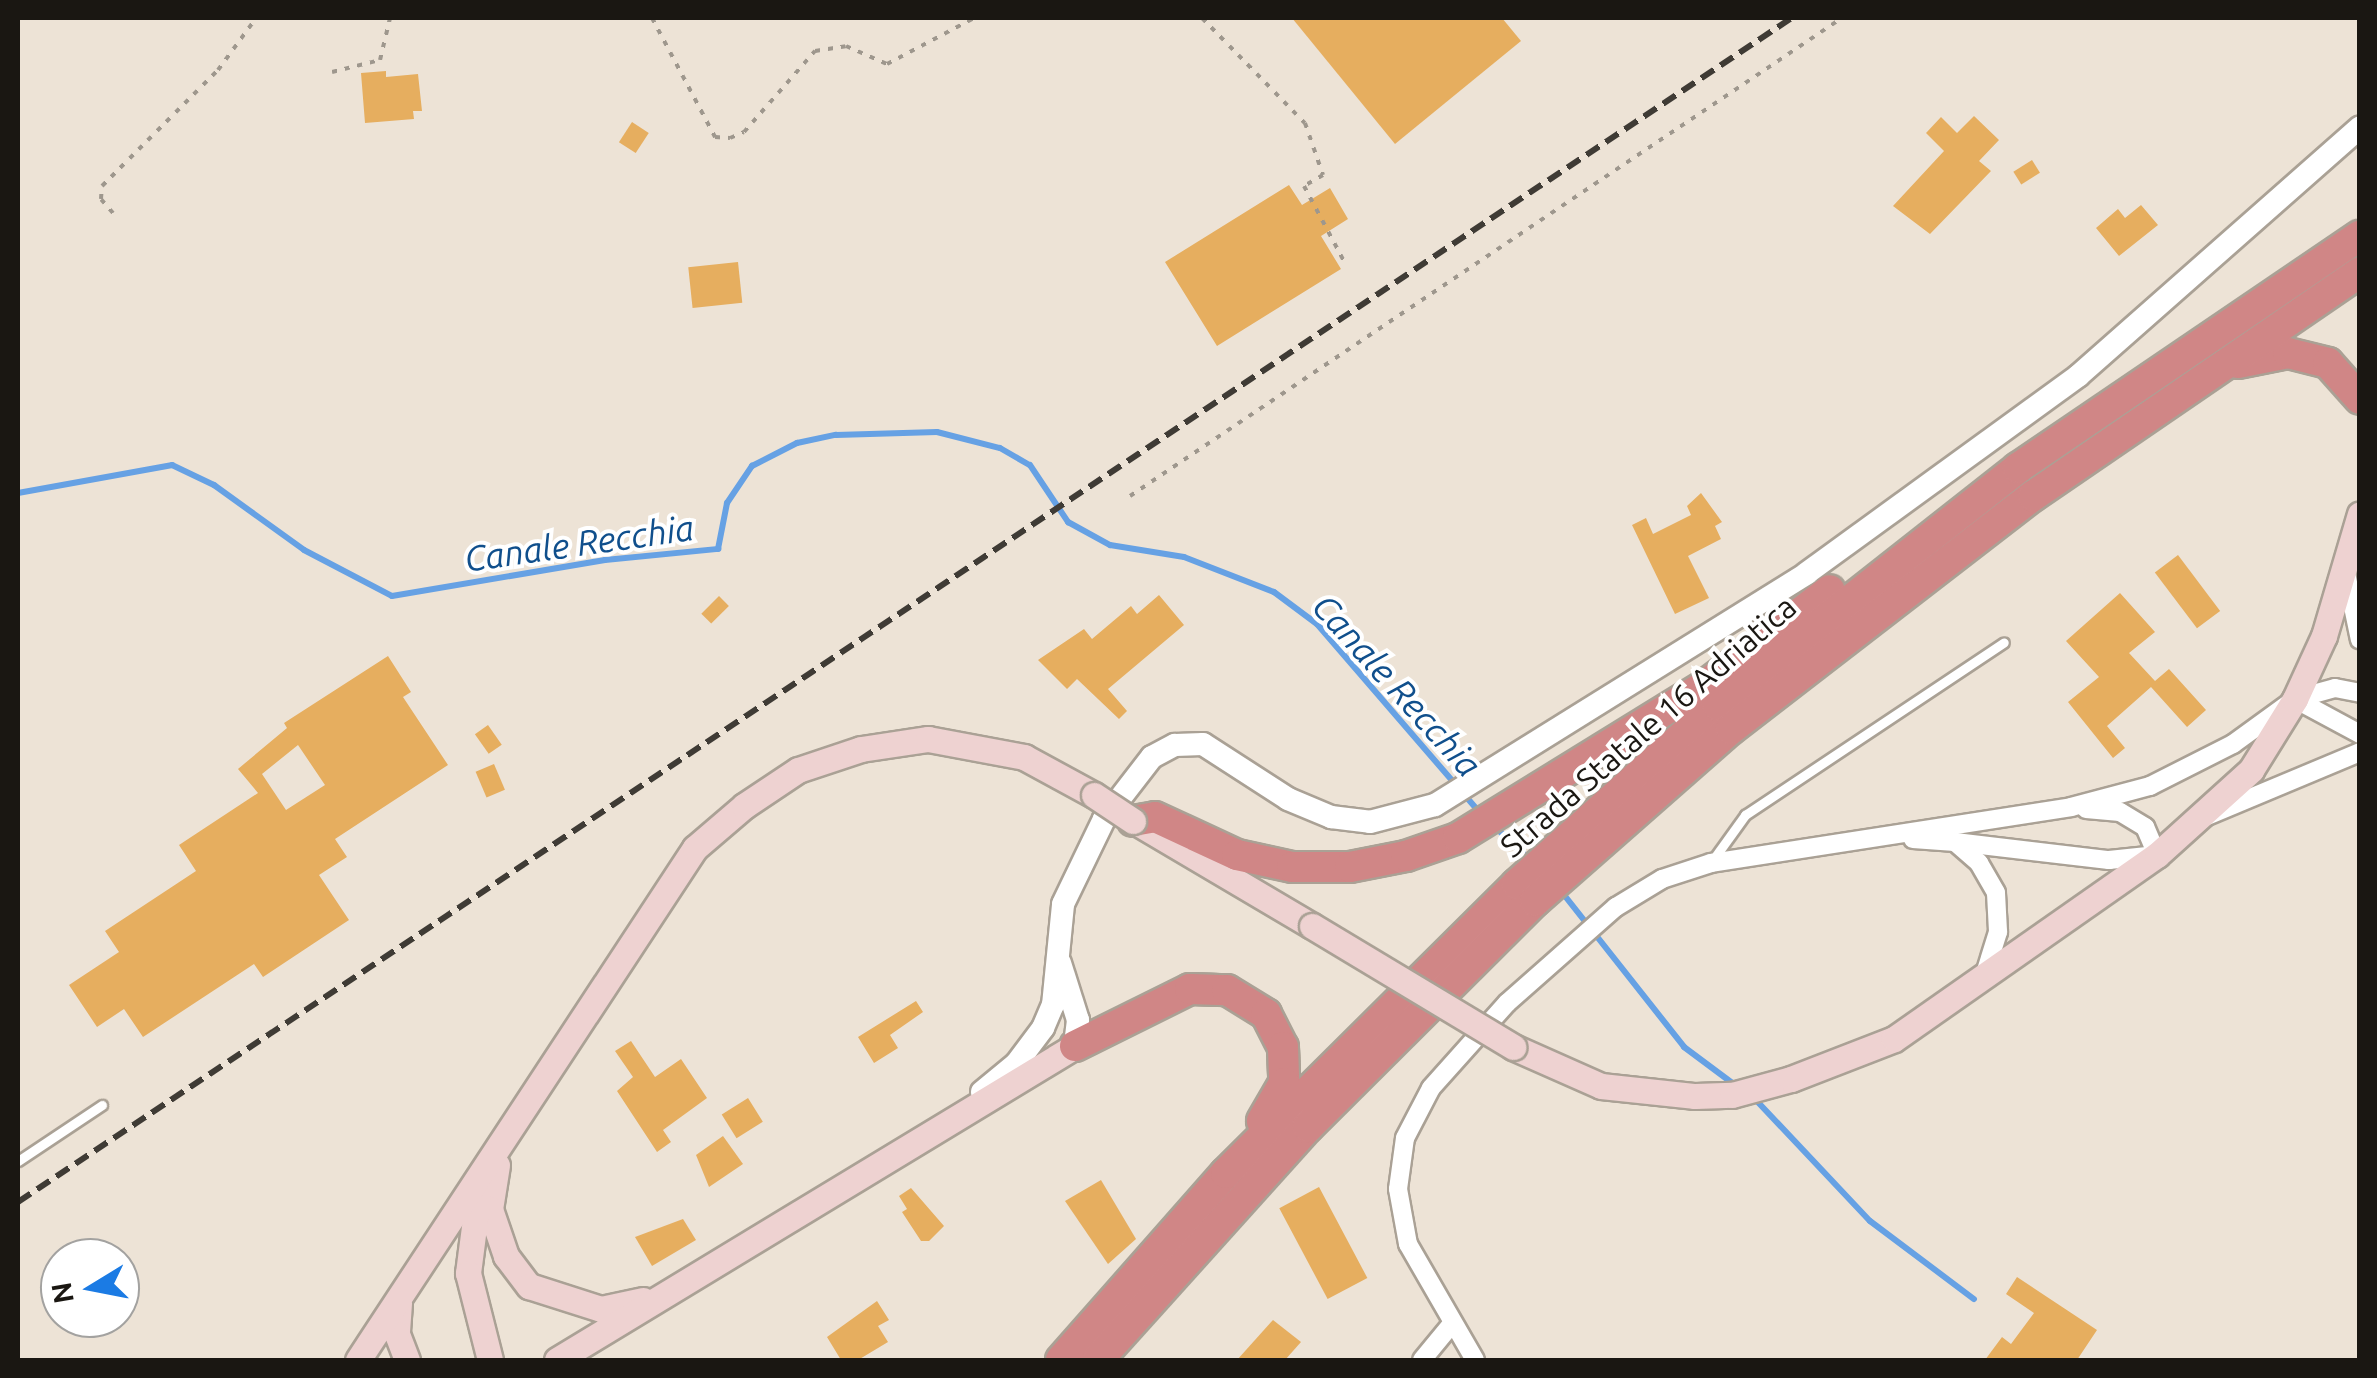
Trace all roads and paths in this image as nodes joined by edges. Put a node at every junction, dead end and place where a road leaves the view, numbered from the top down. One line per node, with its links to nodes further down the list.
1 (256, 18): 9 (path)
2 (390, 18): 7 (path)
3 (652, 18): 4 (path)
4 (974, 18)
5 (1202, 18): 11 (path)
6 (1842, 18): 16 (path)
7 (332, 72)
8 (2360, 127): 34 (street)
9 (113, 212)
10 (2360, 236): 15 (highway, Strada Statale 16 Adriatica)
11 (1345, 263)
12 (2360, 272): 13 (highway, Strada Statale 16 Adriatica)
13 (2203, 378): 14 (highway); 31 (highway, Strada Statale 16 Adriatica)
14 (2360, 399)
15 (2018, 468): 27 (highway); 31 (highway, Strada Statale 16 Adriatica)
16 (1130, 496)
17 (2360, 514): 18 (main road)
18 (2345, 562): 19 (street); 22 (main road)
19 (2360, 640)
20 (2004, 642): 32 (lane)
21 (2360, 693): 22 (street)
22 (2296, 699): 23 (street); 25 (street); 26 (main road)
23 (2360, 734)
24 (2360, 752): 26 (street)
25 (2070, 807): 28 (street); 30 (street)
26 (2207, 816): 30 (main road)
27 (1133, 820): 35 (main road, bridge); 40 (main road, bridge)
28 (1893, 838): 29 (street); 32 (street)
29 (1955, 842): 30 (street); 35 (street)
30 (2157, 855): 35 (main road)
31 (1562, 860): 33 (highway, Strada Statale 16 Adriatica)
32 (1711, 864): 46 (street)
33 (1526, 893): 42 (highway, Strada Statale 16 Adriatica); 52 (highway, Strada Statale 16 Adriatica)
34 (1058, 959): 36 (street); 37 (street)
35 (1983, 978)
36 (1052, 1006): 37 (street); 39 (street)
37 (1075, 1046): 39 (main road); 42 (highway)
38 (102, 1105): 41 (lane)
39 (954, 1116): 44 (main road)
40 (499, 1152): 43 (main road); 44 (main road)
41 (18, 1161)
42 (1226, 1173): 51 (highway, Strada Statale 16 Adriatica)
43 (481, 1181): 45 (main road); 49 (main road)
44 (676, 1288): 50 (main road)
45 (399, 1303): 47 (main road); 48 (main road)
46 (1451, 1325): 53 (street); 54 (street)
47 (358, 1360)
48 (407, 1360)
49 (490, 1360)
50 (557, 1360)
51 (1062, 1360)
52 (1098, 1360)
53 (1422, 1360)
54 (1476, 1360)

